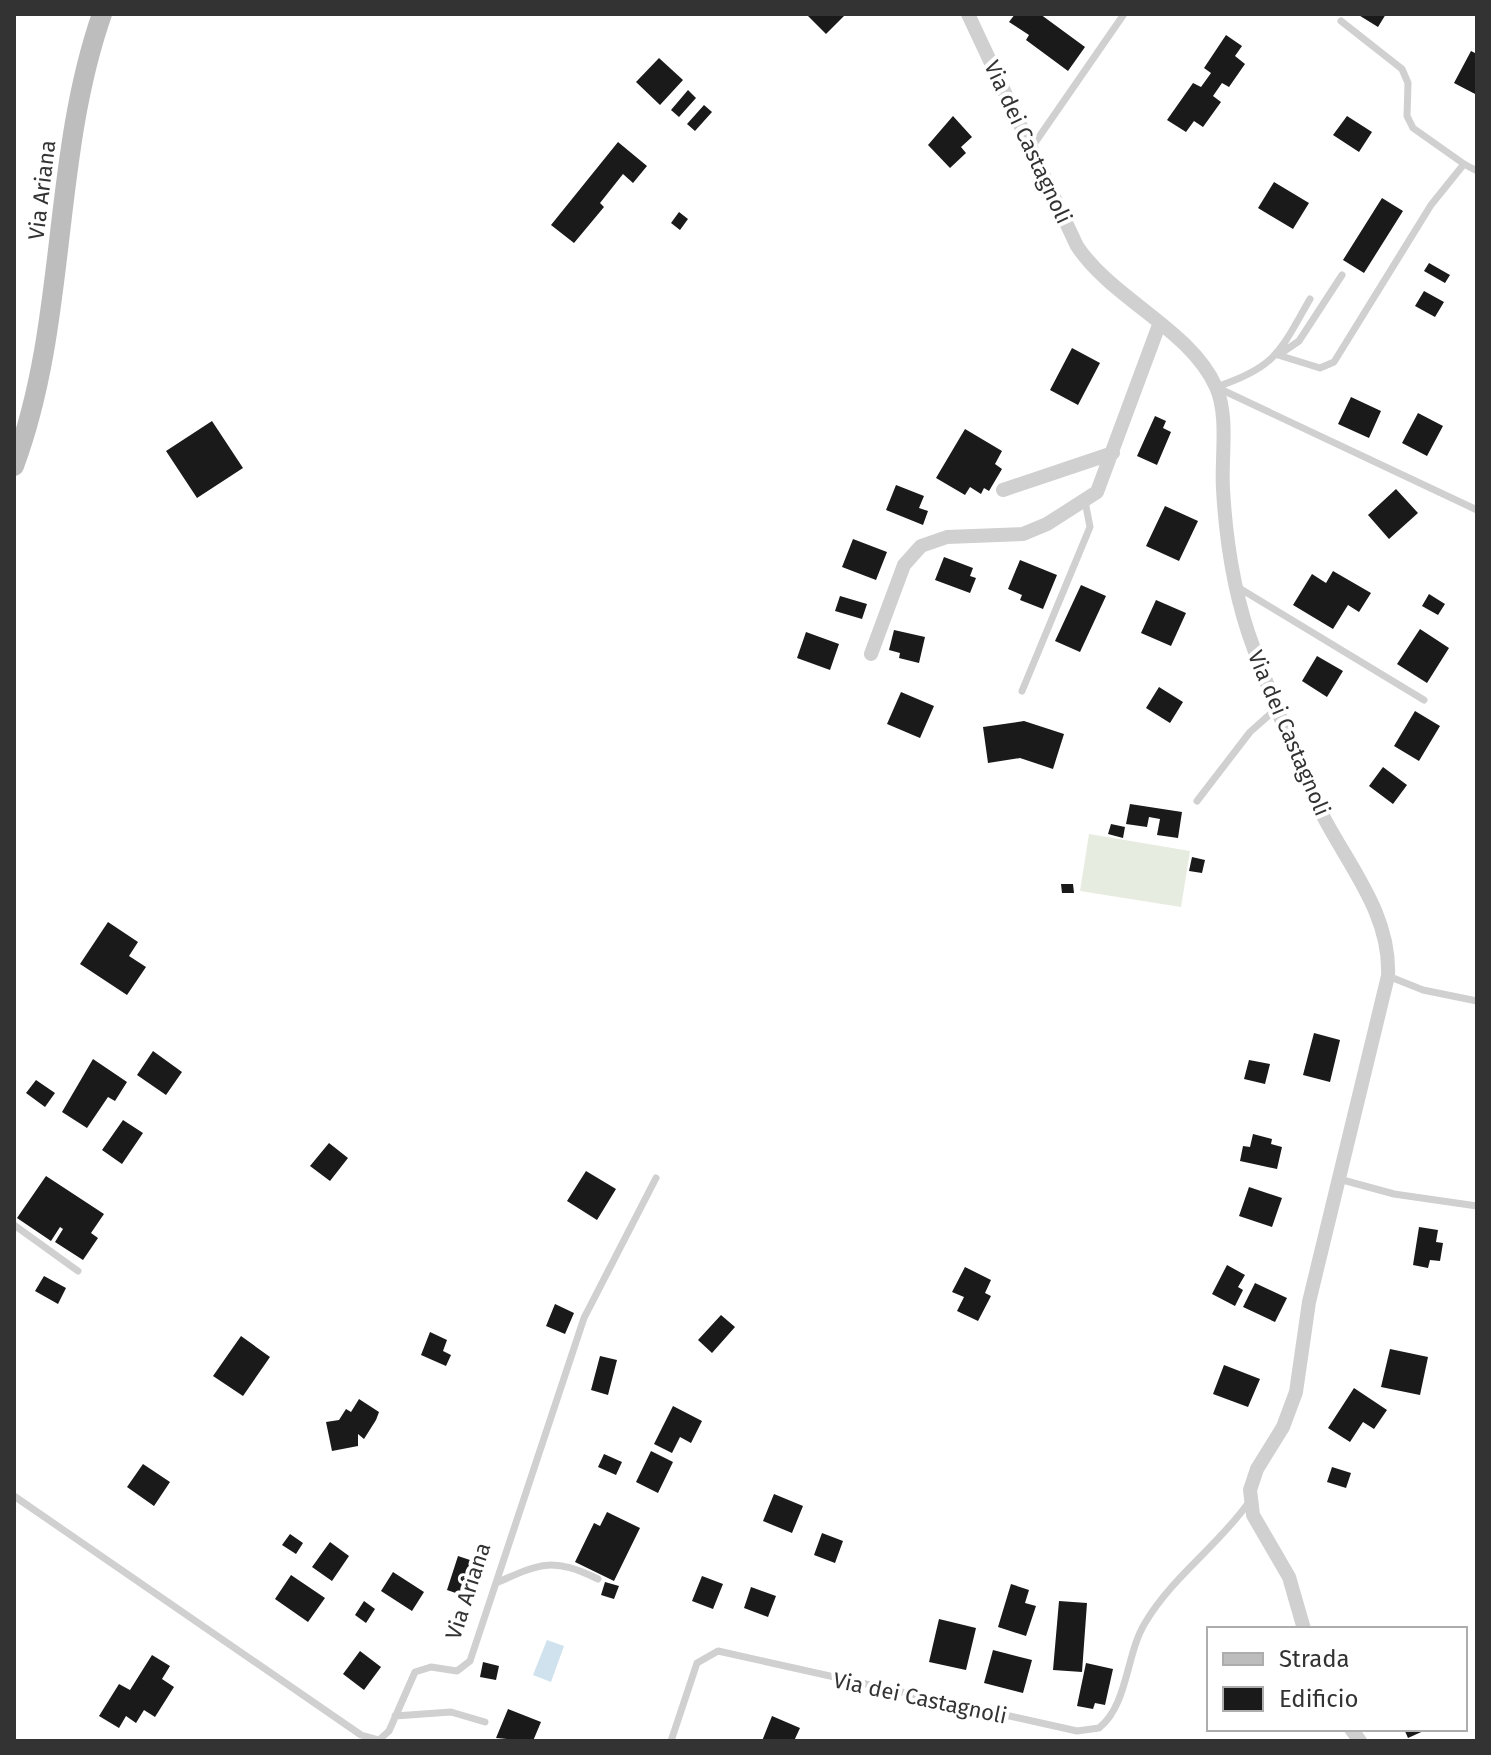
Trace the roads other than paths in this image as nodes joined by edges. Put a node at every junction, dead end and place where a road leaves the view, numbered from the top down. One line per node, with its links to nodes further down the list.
1 (102, 14): 14 (main road, Via Ariana)
2 (968, 14): 5 (street, Via dei Castagnoli)
3 (1124, 14): 5 (lane)
4 (1341, 21): 6 (lane)
5 (1031, 149): 10 (street, Via dei Castagnoli)
6 (1464, 164): 7 (lane); 11 (lane)
7 (1477, 171)
8 (1342, 275): 11 (lane)
9 (1310, 299): 11 (lane)
10 (1159, 325): 12 (street, Via dei Castagnoli); 13 (street)
11 (1278, 355): 12 (lane)
12 (1216, 387): 17 (lane); 18 (street, Via dei Castagnoli)
13 (1113, 453): 15 (street); 16 (street)
14 (14, 466)
15 (1003, 490)
16 (1085, 501): 19 (street); 20 (lane)
17 (1477, 510)
18 (1237, 587): 21 (lane); 22 (street, Via dei Castagnoli)
19 (871, 654)
20 (1022, 691)
21 (1424, 700)
22 (1277, 708): 23 (lane); 24 (street, Via dei Castagnoli)
23 (1197, 801)
24 (1388, 976): 25 (lane); 27 (street, Via dei Castagnoli)
25 (1477, 1001)
26 (656, 1178): 34 (lane, Via Ariana)
27 (1339, 1179): 28 (lane); 32 (street, Via dei Castagnoli)
28 (1477, 1206)
29 (14, 1225): 30 (lane)
30 (78, 1271)
31 (14, 1496): 36 (lane, Via Ariana)
32 (1249, 1502): 35 (street); 38 (lane, Via dei Castagnoli)
33 (598, 1579): 34 (lane)
34 (496, 1583): 36 (lane, Via Ariana)
35 (1303, 1627)
36 (395, 1716): 37 (lane)
37 (485, 1722)
38 (671, 1741)

